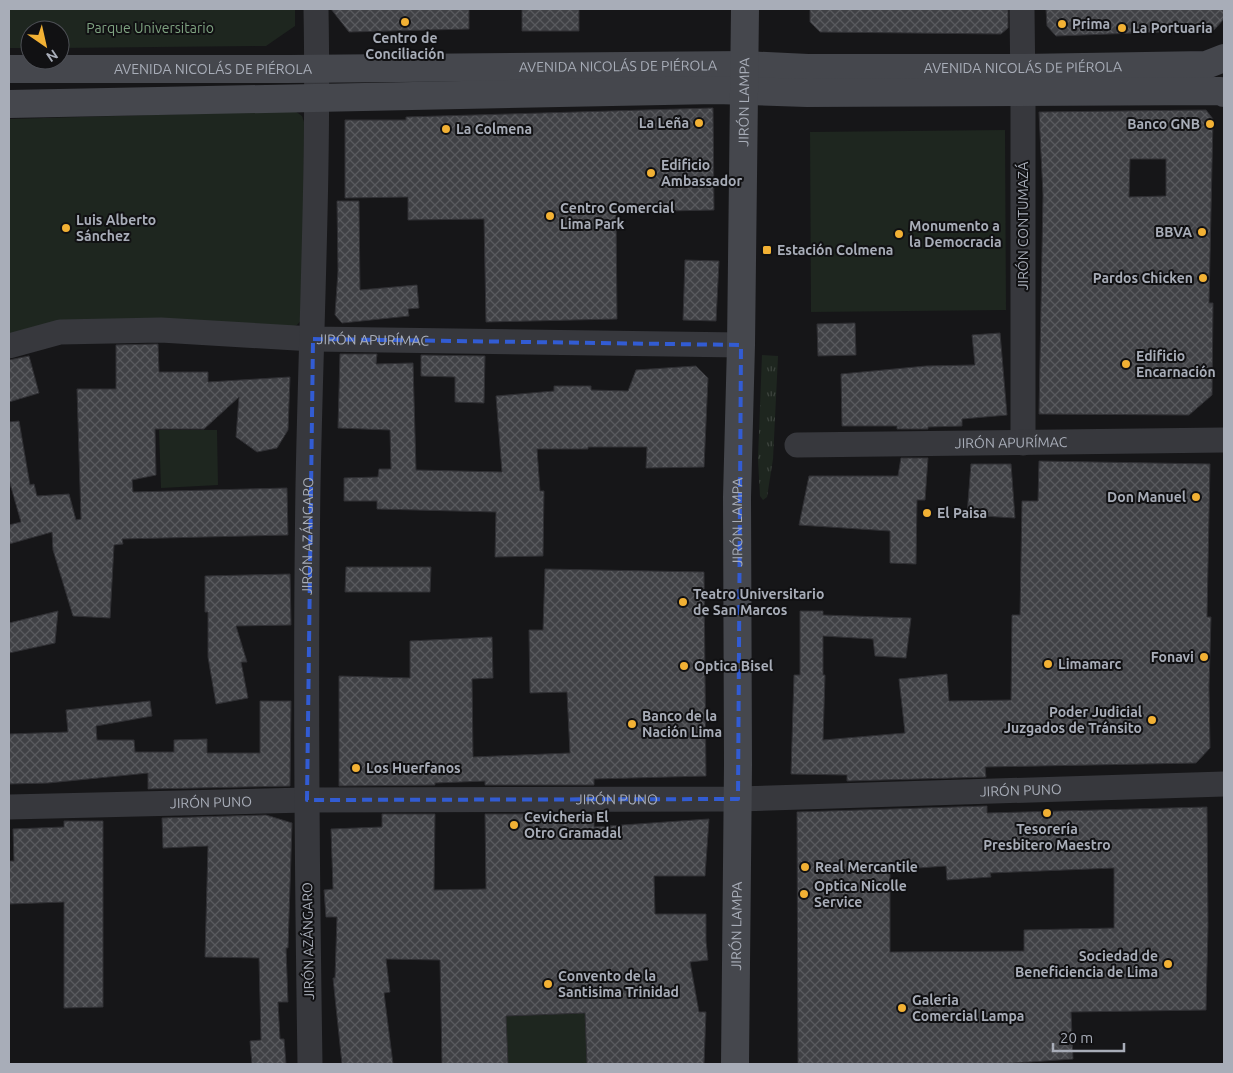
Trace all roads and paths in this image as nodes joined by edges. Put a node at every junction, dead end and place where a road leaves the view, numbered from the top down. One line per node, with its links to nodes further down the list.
1 (316, 9): 5 (street, JIRÓN AZÁNGARO)
2 (745, 9): 7 (main road, JIRÓN LAMPA)
3 (1022, 9): 8 (street, JIRÓN CONTUMAZÁ)
4 (1224, 58): 8 (main road, AVENIDA NICOLÁS DE PIÉROLA)
5 (317, 68): 6 (main road, AVENIDA NICOLÁS DE PIÉROLA); 7 (main road, AVENIDA NICOLÁS DE PIÉROLA); 10 (street, JIRÓN AZÁNGARO)
6 (9, 69)
7 (745, 78): 8 (main road, AVENIDA NICOLÁS DE PIÉROLA); 10 (main road, AVENIDA NICOLÁS DE PIÉROLA); 13 (main road, JIRÓN LAMPA)
8 (1023, 80): 9 (main road, AVENIDA NICOLÁS DE PIÉROLA); 16 (street, JIRÓN CONTUMAZÁ)
9 (1224, 93)
10 (316, 99): 11 (main road, AVENIDA NICOLÁS DE PIÉROLA); 12 (street, JIRÓN AZÁNGARO)
11 (9, 104)
12 (313, 340): 13 (street, JIRÓN APURÍMAC); 14 (street, JIRÓN APURÍMAC); 20 (street, JIRÓN AZÁNGARO)
13 (741, 345): 19 (main road, JIRÓN LAMPA)
14 (9, 346)
15 (1224, 440): 16 (street, JIRÓN APURÍMAC)
16 (1023, 443): 17 (street, JIRÓN APURÍMAC)
17 (798, 445)
18 (1224, 784): 19 (street, JIRÓN PUNO)
19 (738, 799): 20 (street, JIRÓN PUNO); 23 (main road, JIRÓN LAMPA)
20 (307, 800): 21 (street, JIRÓN PUNO); 22 (street, JIRÓN AZÁNGARO)
21 (9, 806)
22 (310, 1064)
23 (736, 1064)

